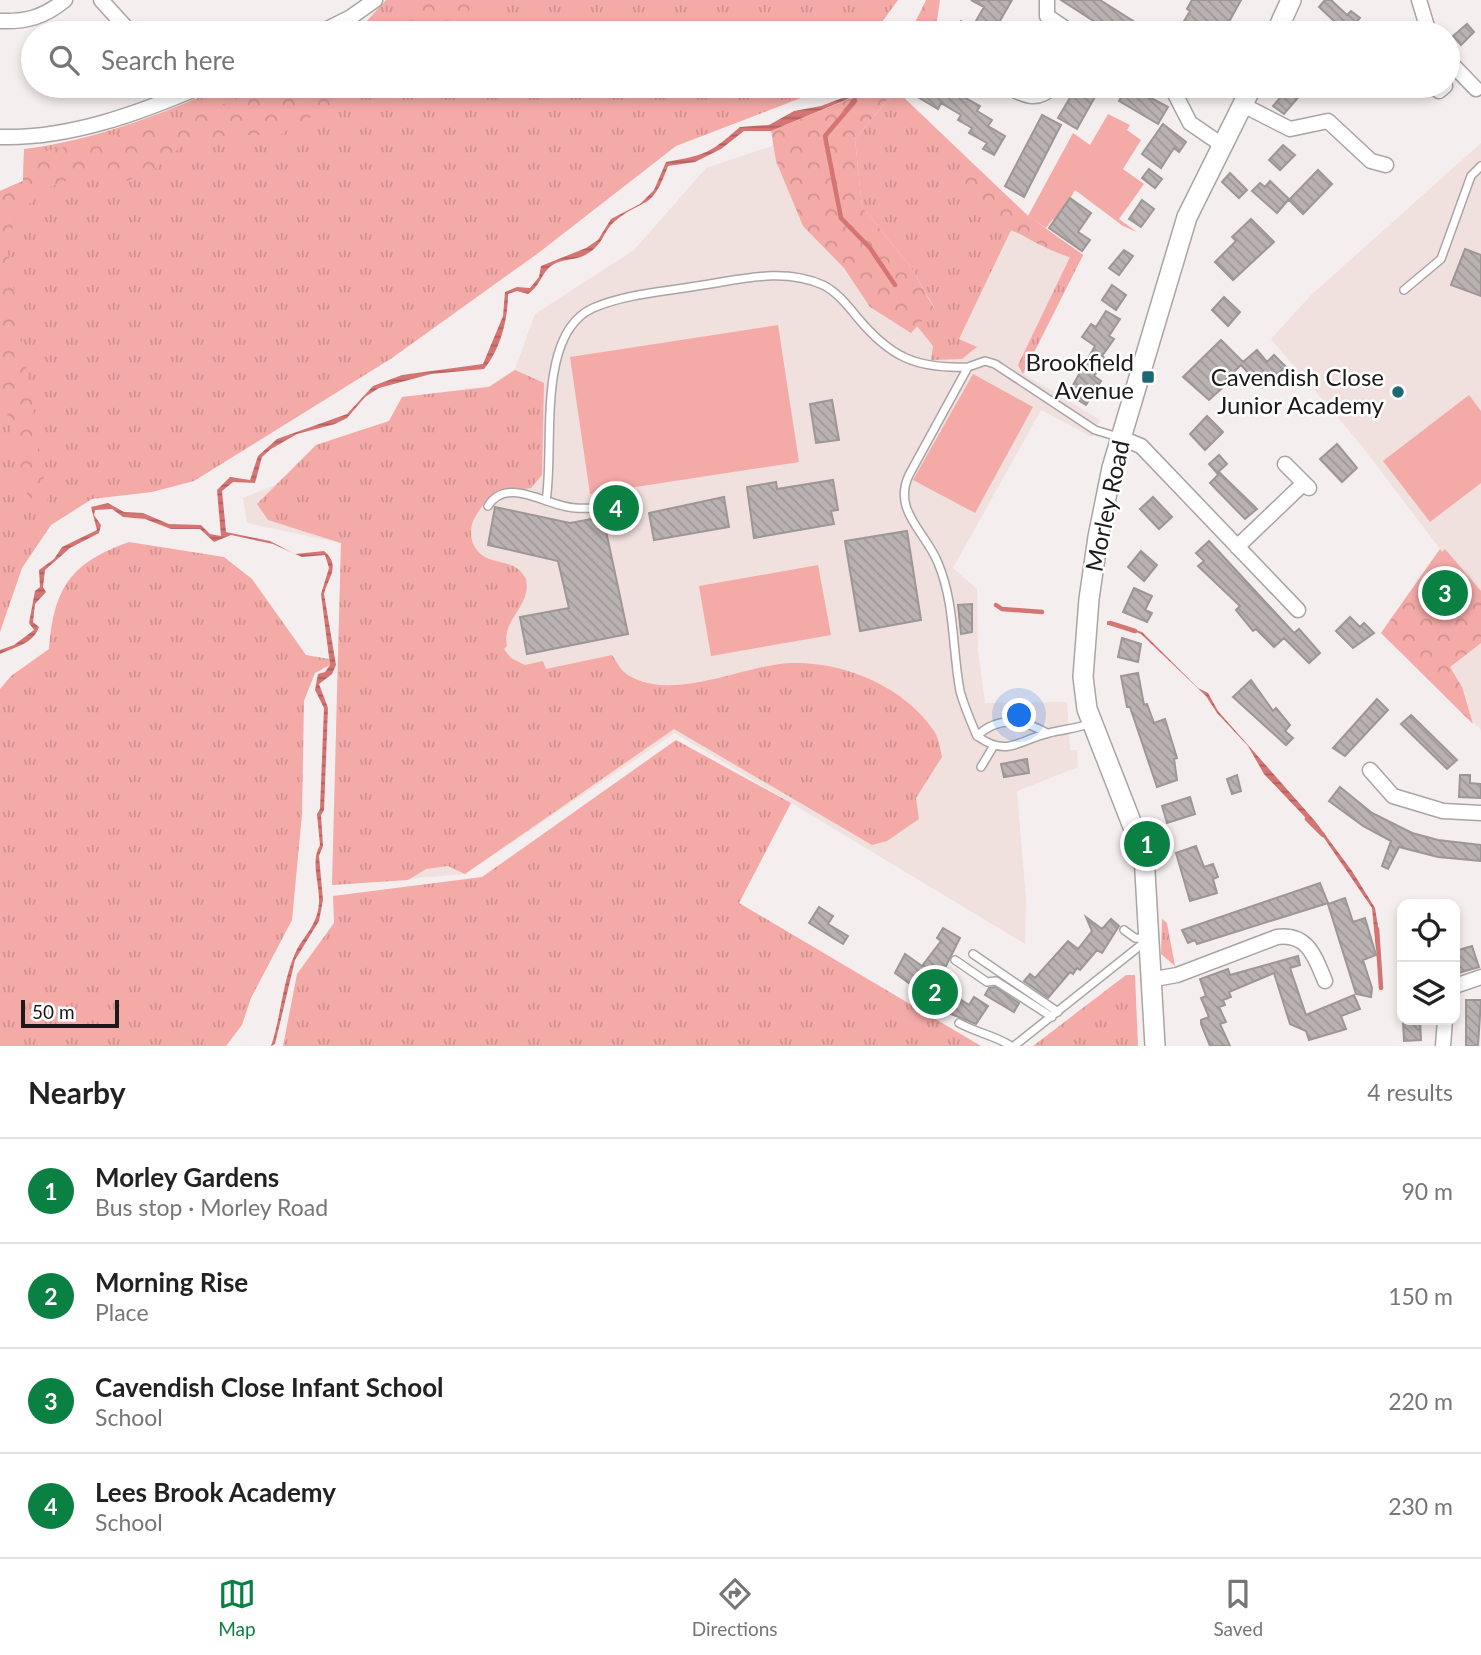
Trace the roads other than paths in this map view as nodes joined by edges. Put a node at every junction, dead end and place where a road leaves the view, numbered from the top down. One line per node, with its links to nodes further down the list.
1 (65, 0): 7 (street)
2 (102, 0): 8 (street)
3 (375, 0): 9 (street)
4 (1291, 0): 11 (street)
5 (1419, 0): 12 (street)
6 (1041, 2): 10 (street)
7 (0, 20)
8 (120, 21)
9 (345, 21)
10 (1055, 21)
11 (1281, 21)
12 (1425, 21)
13 (1460, 72): 14 (street)
14 (1478, 91)
15 (158, 98): 19 (street)
16 (1177, 98): 20 (street)
17 (1247, 98): 18 (street, Morley Road)
18 (1244, 105): 20 (street, Morley Road); 21 (street)
19 (0, 137)
20 (1222, 145): 25 (street, Morley Road)
21 (1387, 165)
22 (1481, 166): 23 (lane)
23 (1404, 290)
24 (968, 367): 25 (lane); 27 (lane); 34 (lane)
25 (1121, 438): 30 (street); 32 (street, Morley Road)
26 (1285, 464): 30 (street)
27 (546, 501): 28 (lane); 29 (lane)
28 (631, 503)
29 (488, 506)
30 (1237, 547): 31 (street)
31 (1298, 610)
32 (1092, 723): 33 (lane); 40 (street, Morley Road)
33 (1047, 733): 34 (lane); 35 (lane)
34 (977, 736): 35 (lane)
35 (993, 747): 36 (lane)
36 (981, 767)
37 (1370, 770): 38 (street)
38 (1481, 813)
39 (1124, 930): 40 (lane)
40 (1149, 939): 44 (street, Morley Road); 47 (lane)
41 (972, 954): 47 (lane)
42 (955, 960): 47 (lane)
43 (1481, 977): 46 (street)
44 (1149, 980): 45 (street); 51 (street, Morley Road)
45 (1325, 981)
46 (1460, 984)
47 (1055, 1015): 50 (lane)
48 (959, 1023): 50 (lane)
49 (1445, 1025): 52 (street)
50 (1013, 1046)
51 (1155, 1046)
52 (1443, 1046)

